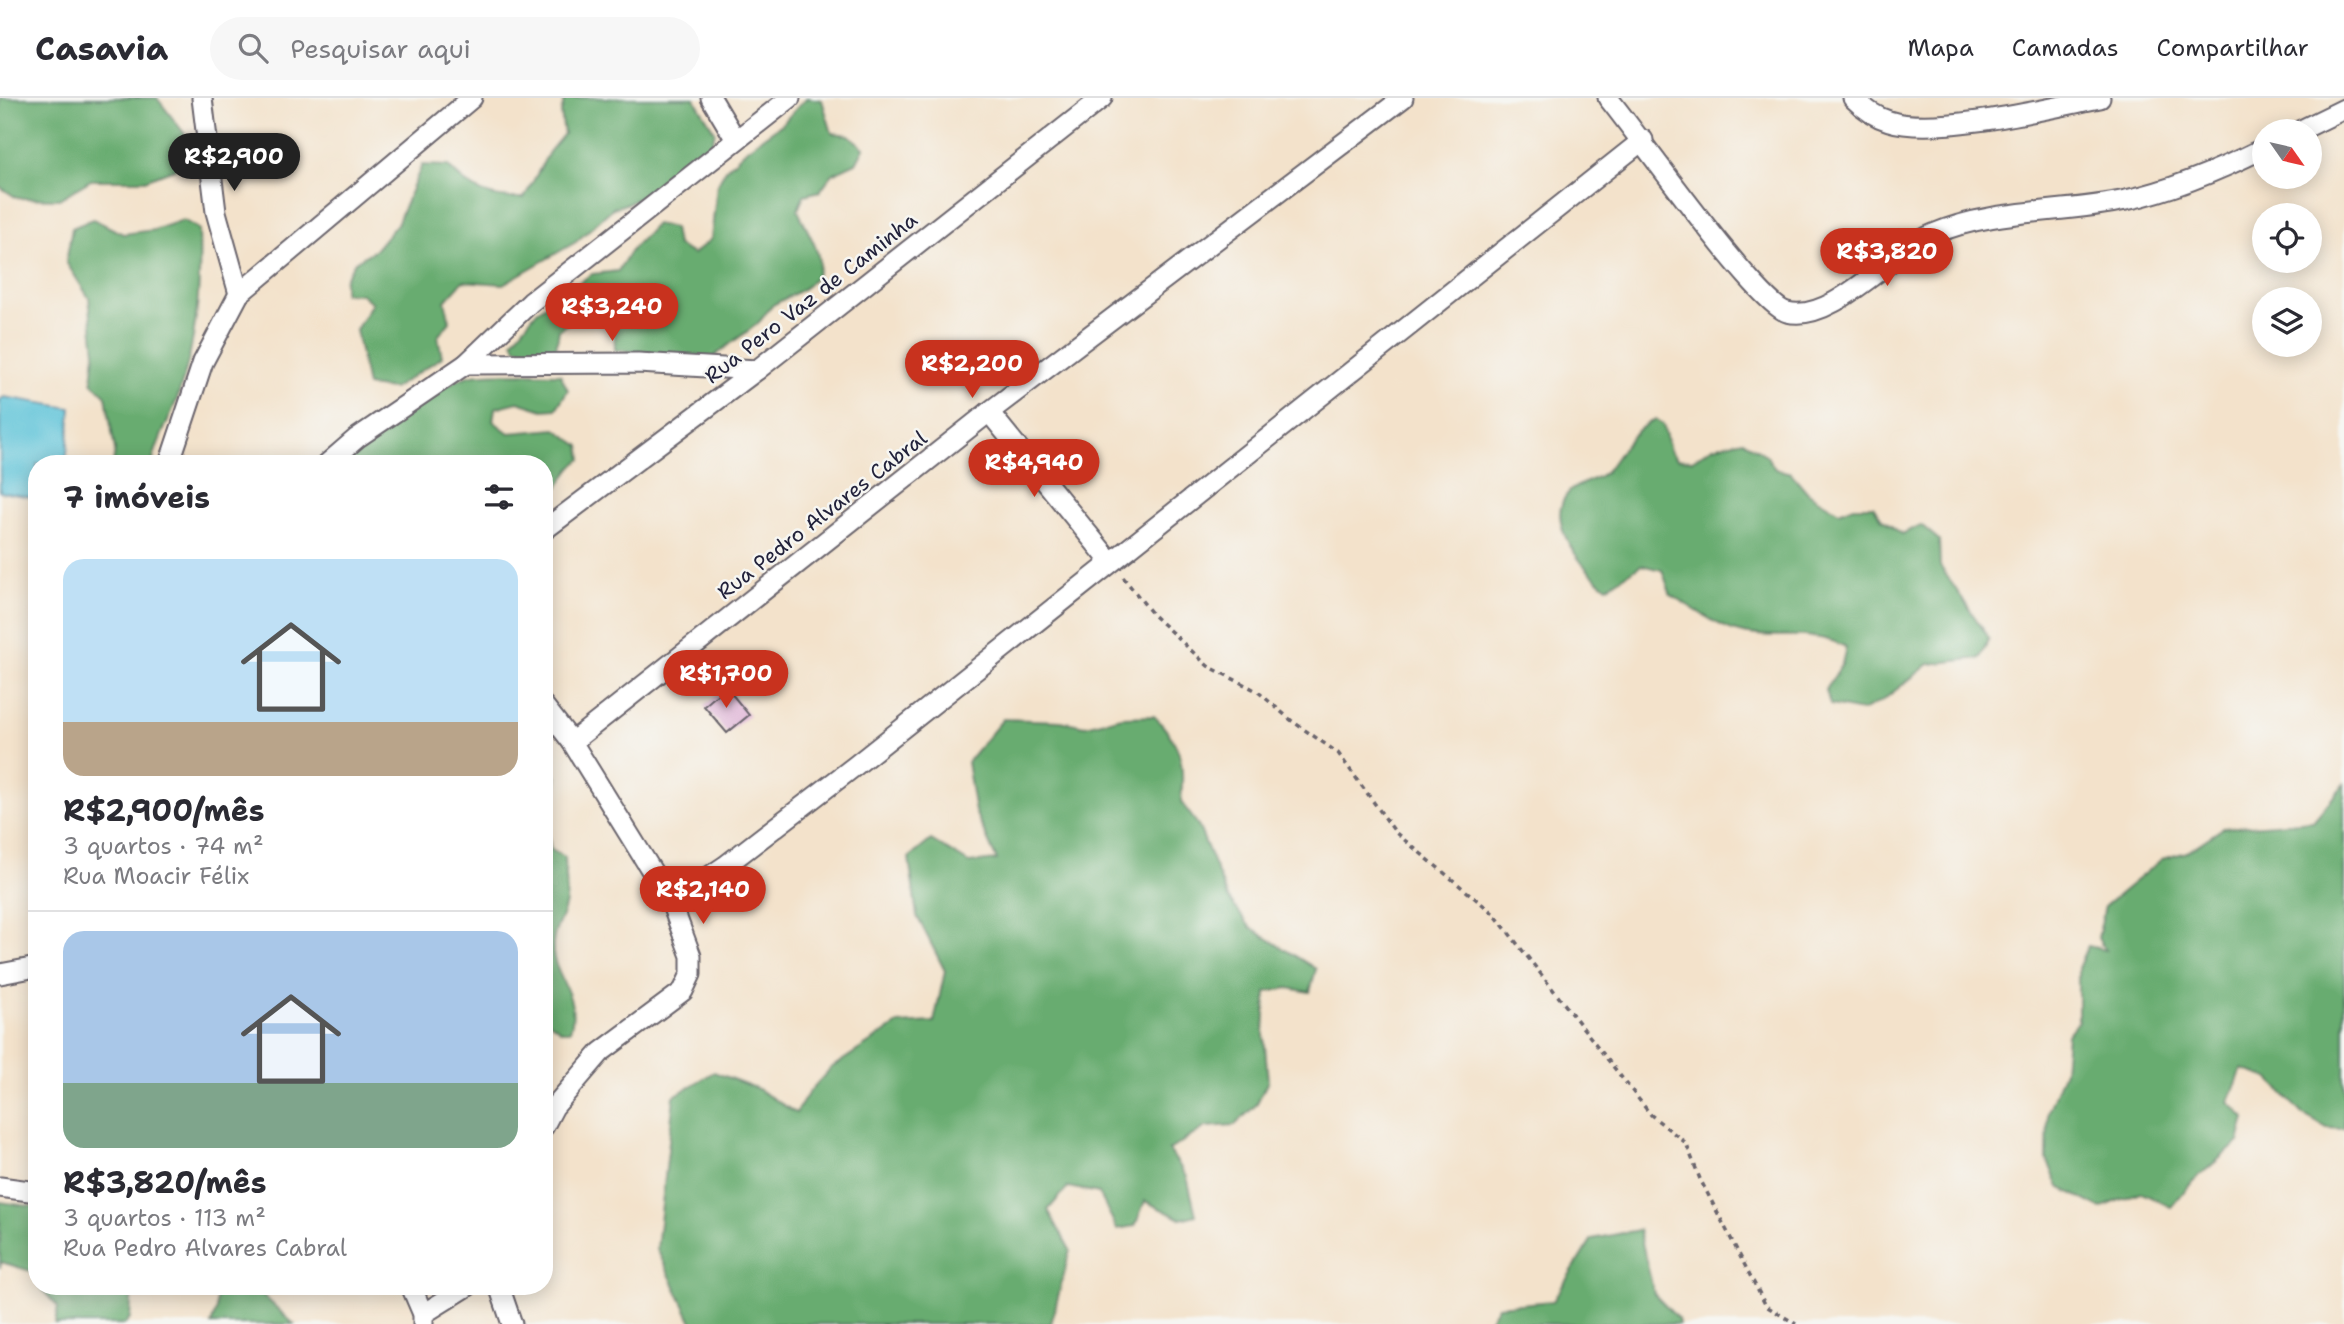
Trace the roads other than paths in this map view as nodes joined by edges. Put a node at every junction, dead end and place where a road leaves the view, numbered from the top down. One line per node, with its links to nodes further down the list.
1 (202, 98): 15 (street)
2 (472, 98): 15 (street)
3 (711, 98): 12 (street)
4 (790, 98): 12 (street)
5 (1102, 98): 17 (street, Rua Pero Vaz de Caminha)
6 (1403, 98): 18 (street, Rua Pedro Alvares Cabral)
7 (1608, 98): 13 (street)
8 (1853, 98): 9 (street)
9 (2100, 98)
10 (2344, 109): 11 (street)
11 (2322, 120)
12 (736, 140): 16 (street)
13 (1643, 140): 14 (street); 22 (street)
14 (2252, 152)
15 (239, 294): 19 (street)
16 (466, 364): 17 (street); 20 (street)
17 (757, 370): 21 (street, Rua Pero Vaz de Caminha)
18 (989, 412): 22 (street); 24 (street, Rua Pedro Alvares Cabral)
19 (172, 455)
20 (337, 455)
21 (553, 523)
22 (1110, 561): 25 (street)
23 (553, 718): 24 (street)
24 (572, 742): 25 (street)
25 (671, 902): 28 (street)
26 (28, 969): 27 (street)
27 (0, 974)
28 (553, 1109)
29 (0, 1187): 30 (street)
30 (28, 1191)
31 (414, 1295): 34 (street)
32 (456, 1295): 34 (street)
33 (502, 1295): 35 (street)
34 (423, 1319)
35 (512, 1324)

